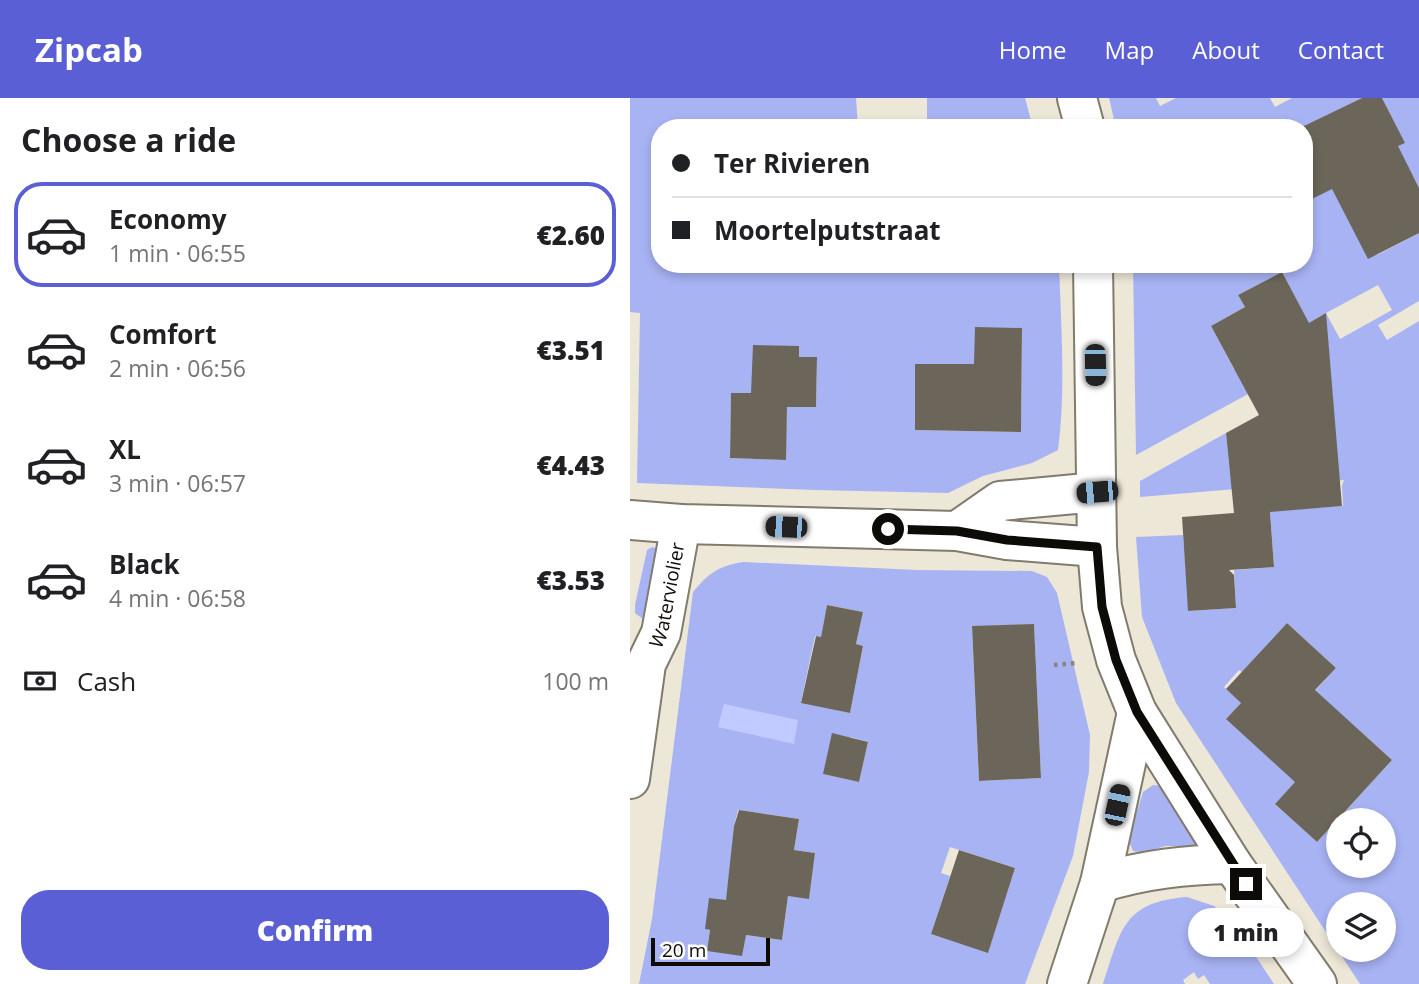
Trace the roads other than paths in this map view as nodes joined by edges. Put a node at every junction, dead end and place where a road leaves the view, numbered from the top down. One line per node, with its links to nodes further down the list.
1 (1077, 98): 2 (street)
2 (1083, 119)
3 (1093, 273): 4 (street)
4 (1097, 492): 7 (street); 8 (street)
5 (630, 520): 6 (street)
6 (681, 524): 7 (street); 9 (street, Waterviolier)
7 (957, 531): 8 (street)
8 (1097, 547): 10 (street)
9 (638, 651): 11 (street, Waterviolier)
10 (1137, 712): 12 (street); 13 (street)
11 (630, 779)
12 (1232, 864): 13 (street); 15 (street)
13 (1100, 883): 14 (street)
14 (1067, 984)
15 (1318, 984)

